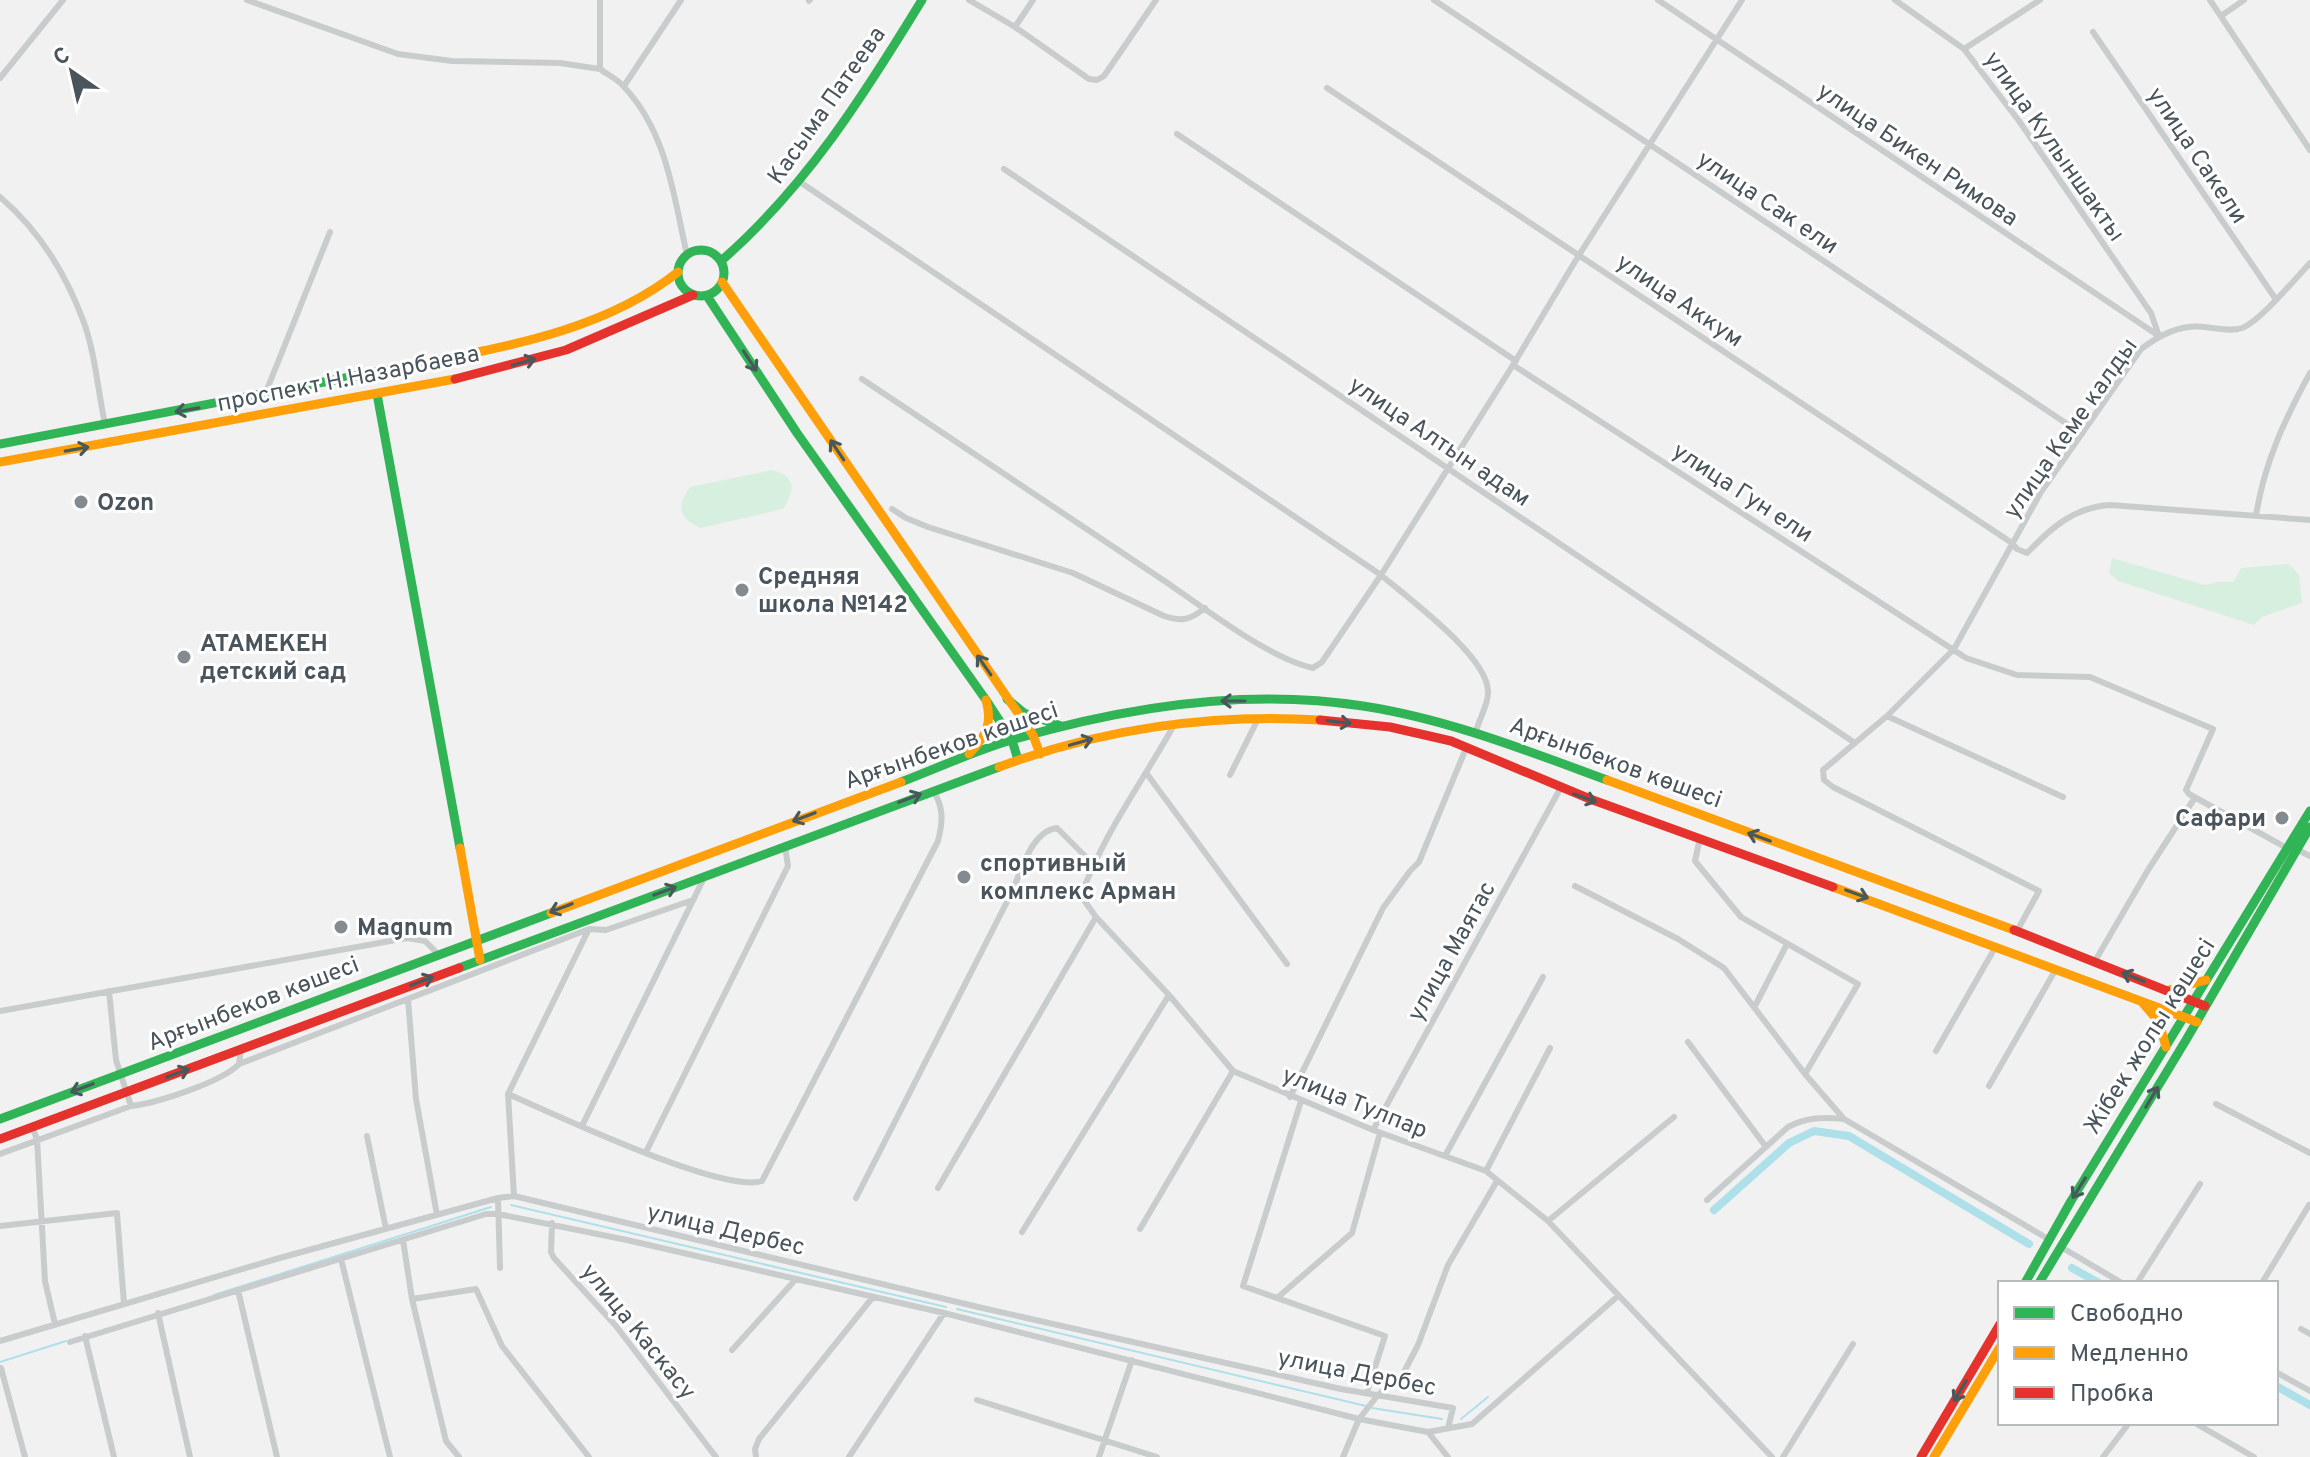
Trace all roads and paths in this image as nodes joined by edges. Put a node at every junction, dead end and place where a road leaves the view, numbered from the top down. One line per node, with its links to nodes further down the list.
1 (63, 0): 22 (street)
2 (247, 0): 21 (street)
3 (600, 0): 21 (street)
4 (681, 0): 23 (street)
5 (922, 0): 29 (main road, Касыма Патеева)
6 (969, 0): 17 (street)
7 (1033, 0): 17 (street)
8 (1156, 0): 17 (street)
9 (1434, 0): 26 (street, улица Сак ели)
10 (1658, 0): 19 (street, улица Бикен Римова)
11 (1742, 0): 19 (street)
12 (1895, 0): 20 (street, улица Кулыншакты)
13 (2040, 0): 20 (street)
14 (2210, 0): 16 (street)
15 (2244, 0): 16 (street)
16 (2221, 16): 27 (street)
17 (1015, 27)
18 (2093, 32): 40 (street, улица Сакели)
19 (1716, 41): 26 (street); 41 (street, улица Бикен Римова)
20 (1964, 49): 41 (street, улица Кулыншакты)
21 (600, 69): 23 (street)
22 (0, 78)
23 (624, 86): 32 (street)
24 (1327, 88): 33 (street, улица Аккум)
25 (1177, 134): 42 (street, улица Гун ели)
26 (1649, 144): 33 (street); 48 (street, улица Сак ели)
27 (2310, 150)
28 (1004, 169): 51 (street, улица Алтын адам)
29 (800, 182): 34 (main road, Касыма Патеева); 56 (street)
30 (0, 197): 47 (street)
31 (330, 232): 46 (street)
32 (687, 255): 34 (main road); 36 (main road)
33 (1579, 255): 42 (street); 55 (street, улица Аккум)
34 (721, 261): 37 (main road)
35 (2310, 263): 40 (street, улица Кеме калды)
36 (678, 272): 38 (main road); 46 (main road, проспект Н.Назарбаева)
37 (722, 282): 39 (main road); 59 (main road, one-way to 37)
38 (693, 295): 39 (main road); 45 (main road, проспект Н.Назарбаева, one-way to 38)
39 (707, 296): 60 (main road, one-way to 60)
40 (2275, 298): 41 (street, улица Кеме калды)
41 (2159, 336): 48 (street, улица Кеме калды)
42 (1515, 363): 51 (street); 58 (street, улица Гун ели)
43 (2310, 373): 53 (street)
44 (862, 379): 57 (street)
45 (377, 394): 50 (main road, проспект Н.Назарбаева, one-way to 45); 96 (main road)
46 (264, 397): 47 (main road, проспект Н.Назарбаева, one-way to 47)
47 (105, 424): 49 (main road, проспект Н.Назарбаева)
48 (2082, 434): 55 (street, улица Кеме калды)
49 (0, 444)
50 (0, 462)
51 (1448, 468): 56 (street); 68 (street, улица Алтын адам)
52 (892, 509): 57 (street)
53 (2256, 516): 54 (street); 55 (street)
54 (2310, 520)
55 (2012, 543): 58 (street, улица Кеме калды)
56 (1381, 575): 57 (street); 65 (street)
57 (1205, 608)
58 (1954, 649): 61 (street, улица Кеме калды); 78 (street, улица Гун ели)
59 (1007, 699): 64 (main road); 66 (main road)
60 (986, 700): 67 (main road); 71 (main road)
61 (1887, 716): 68 (street, улица Кеме калды); 77 (street)
62 (1258, 719): 63 (main road, Арғынбеков көшесі); 69 (main road, Арғынбеков көшесі, one-way to 69); 74 (street)
63 (1174, 725): 70 (main road, Арғынбеков көшесі, one-way to 63); 73 (street, улица Тулпар)
64 (1063, 727): 65 (main road, Арғынбеков көшесі, one-way to 64); 66 (main road, Арғынбеков көшесі)
65 (1476, 732): 85 (main road, Арғынбеков көшесі, one-way to 65)
66 (1033, 735): 67 (main road, Арғынбеков көшесі); 70 (main road)
67 (1012, 740): 71 (main road, Арғынбеков көшесі); 72 (main road)
68 (1855, 743): 95 (street, улица Кеме калды)
69 (1467, 746): 75 (main road, Арғынбеков көшесі); 129 (street)
70 (1040, 754): 72 (main road, Арғынбеков көшесі)
71 (967, 756): 90 (main road, Арғынбеков көшесі, one-way to 90)
72 (1018, 760): 76 (main road, Арғынбеков көшесі)
73 (1147, 774): 86 (street, улица Тулпар); 102 (street)
74 (1230, 775)
75 (1560, 789): 81 (main road, Арғынбеков көшесі, one-way to 81); 138 (street, улица Маятас)
76 (933, 790): 82 (main road, Арғынбеков көшесі, one-way to 76); 143 (street)
77 (2063, 797)
78 (2194, 799): 83 (street); 101 (street)
79 (2310, 811): 83 (main road, Жібек жолы көшесі)
80 (2310, 827): 83 (main road, Жібек жолы көшесі)
81 (1700, 838): 88 (main road, Арғынбеков көшесі); 97 (street)
82 (785, 846): 87 (main road, Арғынбеков көшесі); 143 (street)
83 (2292, 848): 84 (street); 105 (main road, Жібек жолы көшесі); 113 (main road, Жібек жолы көшесі)
84 (2310, 856)
85 (1828, 863): 88 (main road); 95 (main road, Арғынбеков көшесі)
86 (1093, 864): 92 (street, улица Тулпар); 153 (street)
87 (705, 876): 91 (street); 93 (main road, Арғынбеков көшесі, one-way to 87)
88 (1821, 880): 98 (main road, Арғынбеков көшесі, one-way to 98)
89 (1575, 886): 112 (street)
90 (586, 899): 93 (street); 96 (main road, Арғынбеков көшесі, one-way to 96)
91 (693, 900): 94 (street); 136 (street)
92 (1096, 917): 108 (street, улица Тулпар); 150 (street)
93 (592, 918): 94 (street); 100 (main road, Арғынбеков көшесі)
94 (589, 929): 109 (street); 128 (street)
95 (2017, 931): 101 (main road, Арғынбеков көшесі)
96 (476, 941): 99 (main road, Арғынбеков көшесі); 100 (main road)
97 (1787, 944): 112 (street); 125 (street)
98 (1996, 945): 103 (main road, Арғынбеков көшесі); 121 (street)
99 (438, 954): 107 (street); 124 (main road, Арғынбеков көшесі)
100 (480, 960): 120 (main road, Арғынбеков көшесі, one-way to 100)
101 (2095, 961): 106 (main road, Арғынбеков көшесі, one-way to 101)
102 (1287, 964)
103 (2056, 969): 110 (main road, Арғынбеков көшесі); 126 (street)
104 (1543, 977): 146 (street)
105 (2206, 980): 106 (main road); 111 (main road, Жібек жолы көшесі)
106 (2166, 990): 111 (main road, Арғынбеков көшесі)
107 (109, 991): 114 (street); 124 (street)
108 (1169, 995): 123 (street, улица Тулпар); 164 (street)
109 (408, 999): 122 (street); 157 (street)
110 (2141, 1000): 115 (main road, Арғынбеков көшесі); 118 (main road)
111 (2194, 1001): 113 (main road, Арғынбеков көшесі); 115 (main road, Жібек жолы көшесі)
112 (1755, 1006): 125 (street)
113 (2205, 1006): 116 (main road, Жібек жолы көшесі)
114 (0, 1011)
115 (2184, 1017): 116 (main road, Арғынбеков көшесі); 118 (main road, Жібек жолы көшесі)
116 (2197, 1022): 167 (main road, Жібек жолы көшесі, one-way to 116)
117 (1688, 1042): 142 (street)
118 (2166, 1047): 166 (main road, Жібек жолы көшесі, one-way to 166)
119 (1550, 1048): 147 (street)
120 (241, 1049): 122 (street); 127 (main road, Арғынбеков көшесі, one-way to 120)
121 (1936, 1051)
122 (239, 1064): 132 (street)
123 (1233, 1071): 129 (street, улица Тулпар); 163 (street)
124 (120, 1074): 127 (street); 134 (main road, Арғынбеков көшесі, one-way to 134)
125 (1805, 1074): 135 (street)
126 (1989, 1086)
127 (125, 1093): 132 (street); 137 (main road, Арғынбеков көшесі)
128 (508, 1094): 136 (street); 151 (street)
129 (1290, 1097): 130 (street, улица Тулпар)
130 (1301, 1101): 138 (street, улица Тулпар); 179 (street)
131 (2216, 1104): 144 (street)
132 (131, 1106): 141 (street)
133 (1674, 1117): 159 (street)
134 (0, 1119)
135 (1844, 1119): 142 (street); 166 (street)
136 (582, 1126): 143 (street)
137 (32, 1127): 140 (main road, Арғынбеков көшесі); 141 (street)
138 (1377, 1131): 146 (street, улица Тулпар); 179 (street, улица Маятас)
139 (367, 1136): 162 (street)
140 (0, 1139)
141 (37, 1139): 145 (street); 158 (street)
142 (1766, 1147): 154 (street)
143 (646, 1152)
144 (2310, 1153)
145 (0, 1154)
146 (1445, 1156): 147 (street, улица Тулпар)
147 (1486, 1171): 148 (street, улица Тулпар)
148 (1497, 1181): 159 (street, улица Тулпар); 199 (street)
149 (2200, 1184): 174 (street)
150 (938, 1188)
151 (514, 1196): 152 (street, улица Дербес); 198 (street, улица Дербес)
152 (498, 1198): 156 (street); 157 (street, улица Дербес)
153 (856, 1198)
154 (1707, 1200)
155 (2309, 1205): 175 (street)
156 (498, 1214): 160 (street, улица Дербес); 165 (street, улица Дербес); 169 (street)
157 (437, 1215): 162 (street, улица Дербес)
158 (42, 1221): 161 (street); 181 (street); 184 (street)
159 (1548, 1221): 177 (street, улица Тулпар)
160 (552, 1223): 170 (street, улица Дербес); 215 (street, улица Каскасу)
161 (0, 1226)
162 (386, 1229): 181 (street, улица Дербес)
163 (1140, 1229)
164 (1022, 1232)
165 (403, 1240): 168 (street, улица Дербес); 180 (street)
166 (2050, 1240): 171 (main road, Жібек жолы көшесі)
167 (2061, 1247): 172 (main road, Жібек жолы көшесі); 173 (street)
168 (341, 1259): 176 (street, улица Дербес); 212 (street)
169 (500, 1268)
170 (796, 1279): 178 (street, улица Дербес); 192 (street)
171 (2026, 1281)
172 (2040, 1281)
173 (2119, 1281)
174 (2138, 1281)
175 (2263, 1281)
176 (238, 1290): 182 (street, улица Дербес); 211 (street)
177 (1618, 1296): 204 (street); 222 (street, улица Тулпар)
178 (873, 1297): 183 (street, улица Дербес); 216 (street)
179 (1277, 1298): 198 (street)
180 (412, 1299): 213 (street); 214 (street)
181 (124, 1304): 184 (street, улица Дербес)
182 (158, 1313): 188 (street, улица Дербес); 210 (street)
183 (944, 1313): 194 (street, улица Дербес); 217 (street)
184 (55, 1324): 189 (street, улица Дербес)
185 (1998, 1327): 207 (main road, one-way to 207)
186 (2301, 1329): 187 (street)
187 (2310, 1334)
188 (85, 1336): 190 (street, улица Дербес); 209 (street)
189 (0, 1341)
190 (70, 1342)
191 (1853, 1344): 223 (street)
192 (732, 1350)
193 (1998, 1350): 224 (main road)
194 (1132, 1360): 201 (street, улица Дербес); 206 (street)
195 (1, 1368): 208 (street)
196 (2278, 1373): 197 (street)
197 (2310, 1391)
198 (1367, 1392): 199 (street, улица Дербес)
199 (1378, 1395): 201 (street); 204 (street, улица Дербес)
200 (977, 1400): 206 (street)
201 (1359, 1419): 205 (street, улица Дербес); 220 (street)
202 (2127, 1425): 225 (street)
203 (2198, 1425): 226 (street)
204 (1448, 1428): 205 (street)
205 (1428, 1432): 221 (street, улица Дербес)
206 (1106, 1440): 218 (street); 219 (street)
207 (1922, 1455): 224 (street)
208 (25, 1457)
209 (114, 1457)
210 (190, 1457)
211 (277, 1457)
212 (390, 1457)
213 (459, 1457)
214 (589, 1457)
215 (716, 1457)
216 (756, 1457)
217 (849, 1457)
218 (1099, 1457)
219 (1157, 1457)
220 (1343, 1457)
221 (1448, 1457)
222 (1772, 1457)
223 (1783, 1457)
224 (1935, 1457)
225 (2103, 1457)
226 (2254, 1457)

